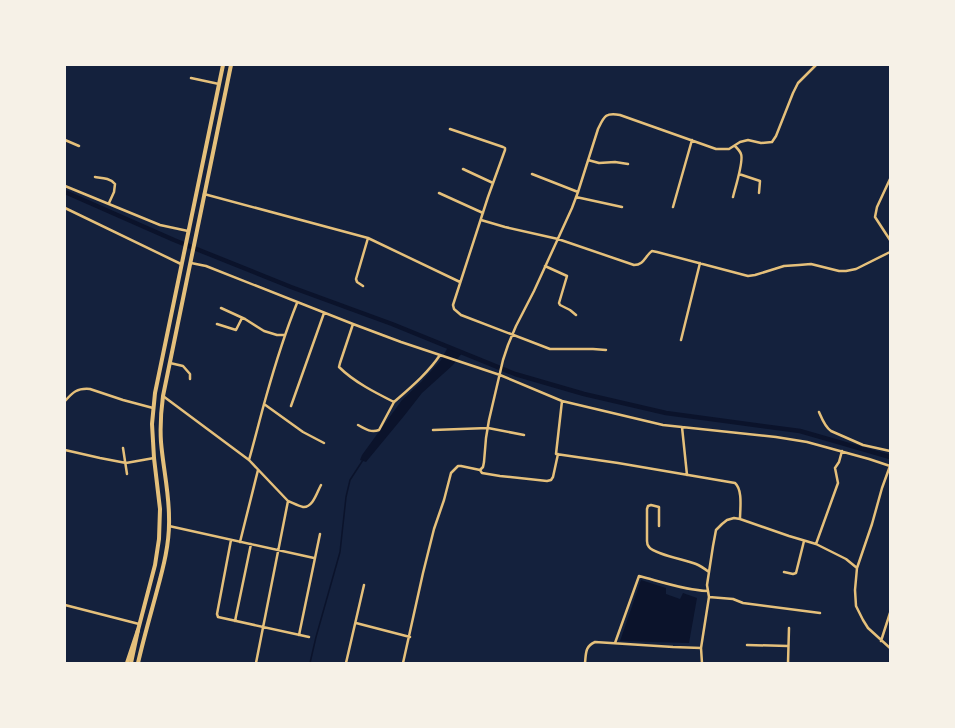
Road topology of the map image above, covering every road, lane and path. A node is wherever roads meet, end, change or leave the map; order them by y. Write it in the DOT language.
graph roads {
  1 [pos="223,65"];
  2 [pos="231,65"];
  3 [pos="816,65"];
  4 [pos="191,78"];
  5 [pos="219,84"];
  6 [pos="450,129"];
  7 [pos="65,140"];
  8 [pos="692,140"];
  9 [pos="79,146"];
  10 [pos="736,146"];
  11 [pos="588,160"];
  12 [pos="628,164"];
  13 [pos="463,169"];
  14 [pos="532,174"];
  15 [pos="739,174"];
  16 [pos="95,177"];
  17 [pos="890,179"];
  18 [pos="493,183"];
  19 [pos="65,186"];
  20 [pos="578,192"];
  21 [pos="439,193"];
  22 [pos="204,194"];
  23 [pos="760,194"];
  24 [pos="576,197"];
  25 [pos="733,197"];
  26 [pos="109,203"];
  27 [pos="673,206"];
  28 [pos="65,208"];
  29 [pos="622,208"];
  30 [pos="483,214"];
  31 [pos="481,220"];
  32 [pos="188,231"];
  33 [pos="368,238"];
  34 [pos="558,239"];
  35 [pos="890,240"];
  36 [pos="890,252"];
  37 [pos="190,262"];
  38 [pos="181,264"];
  39 [pos="700,264"];
  40 [pos="545,266"];
  41 [pos="460,282"];
  42 [pos="363,286"];
  43 [pos="297,303"];
  44 [pos="221,308"];
  45 [pos="324,313"];
  46 [pos="576,316"];
  47 [pos="242,318"];
  48 [pos="217,324"];
  49 [pos="353,324"];
  50 [pos="513,335"];
  51 [pos="285,336"];
  52 [pos="681,340"];
  53 [pos="606,350"];
  54 [pos="440,355"];
  55 [pos="170,363"];
  56 [pos="500,374"];
  57 [pos="190,379"];
  58 [pos="163,396"];
  59 [pos="65,401"];
  60 [pos="562,401"];
  61 [pos="394,402"];
  62 [pos="264,404"];
  63 [pos="291,406"];
  64 [pos="152,408"];
  65 [pos="819,412"];
  66 [pos="358,425"];
  67 [pos="682,427"];
  68 [pos="488,428"];
  69 [pos="433,430"];
  70 [pos="524,435"];
  71 [pos="324,443"];
  72 [pos="123,448"];
  73 [pos="65,450"];
  74 [pos="842,451"];
  75 [pos="890,451"];
  76 [pos="558,454"];
  77 [pos="154,458"];
  78 [pos="249,460"];
  79 [pos="126,463"];
  80 [pos="890,466"];
  81 [pos="258,470"];
  82 [pos="480,470"];
  83 [pos="127,474"];
  84 [pos="687,475"];
  85 [pos="321,485"];
  86 [pos="288,501"];
  87 [pos="740,519"];
  88 [pos="169,526"];
  89 [pos="659,526"];
  90 [pos="320,534"];
  91 [pos="231,540"];
  92 [pos="804,541"];
  93 [pos="240,542"];
  94 [pos="251,544"];
  95 [pos="816,544"];
  96 [pos="278,550"];
  97 [pos="314,558"];
  98 [pos="857,568"];
  99 [pos="709,572"];
  100 [pos="784,572"];
  101 [pos="364,585"];
  102 [pos="708,591"];
  103 [pos="709,597"];
  104 [pos="65,606"];
  105 [pos="820,613"];
  106 [pos="890,613"];
  107 [pos="235,621"];
  108 [pos="356,622"];
  109 [pos="140,624"];
  110 [pos="263,628"];
  111 [pos="788,628"];
  112 [pos="138,630"];
  113 [pos="299,635"];
  114 [pos="309,637"];
  115 [pos="410,637"];
  116 [pos="881,641"];
  117 [pos="615,643"];
  118 [pos="747,645"];
  119 [pos="788,646"];
  120 [pos="701,648"];
  121 [pos="890,648"];
  122 [pos="127,663"];
  123 [pos="131,663"];
  124 [pos="138,663"];
  125 [pos="256,663"];
  126 [pos="346,663"];
  127 [pos="403,663"];
  128 [pos="585,663"];
  129 [pos="702,663"];
  130 [pos="788,663"];
  1 -- 5 [label="main road"];
  2 -- 22 [label="main road"];
  3 -- 10 [label="street"];
  4 -- 5 [label="street"];
  5 -- 32 [label="main road"];
  6 -- 18 [label="street"];
  7 -- 9 [label="street"];
  8 -- 10 [label="street"];
  8 -- 11 [label="street"];
  8 -- 27 [label="street"];
  10 -- 15 [label="street"];
  11 -- 12 [label="street"];
  11 -- 20 [label="street"];
  13 -- 18 [label="street"];
  14 -- 20 [label="street"];
  15 -- 23 [label="street"];
  15 -- 25 [label="street"];
  16 -- 26 [label="street"];
  17 -- 35 [label="street"];
  18 -- 30 [label="street"];
  19 -- 26 [label="street"];
  20 -- 24 [label="street"];
  21 -- 30 [label="street"];
  22 -- 33 [label="street"];
  22 -- 37 [label="main road"];
  24 -- 29 [label="street"];
  24 -- 34 [label="street"];
  26 -- 32 [label="street"];
  28 -- 38 [label="street"];
  30 -- 31 [label="street"];
  31 -- 34 [label="street"];
  31 -- 41 [label="street"];
  32 -- 38 [label="main road"];
  33 -- 41 [label="street"];
  33 -- 42 [label="street"];
  34 -- 39 [label="street"];
  34 -- 40 [label="street"];
  36 -- 39 [label="street"];
  37 -- 43 [label="street"];
  37 -- 55 [label="main road"];
  38 -- 64 [label="main road"];
  39 -- 52 [label="street"];
  40 -- 46 [label="street"];
  40 -- 50 [label="street"];
  41 -- 50 [label="street"];
  43 -- 45 [label="street"];
  43 -- 51 [label="street"];
  44 -- 47 [label="street"];
  45 -- 49 [label="street"];
  45 -- 63 [label="street"];
  47 -- 48 [label="street"];
  47 -- 51 [label="street"];
  49 -- 54 [label="street"];
  49 -- 61 [label="street"];
  50 -- 53 [label="street"];
  50 -- 56 [label="street"];
  51 -- 62 [label="street"];
  54 -- 56 [label="street"];
  54 -- 61 [label="street"];
  55 -- 57 [label="street"];
  55 -- 58 [label="main road"];
  56 -- 60 [label="street"];
  56 -- 68 [label="street"];
  58 -- 78 [label="street"];
  58 -- 88 [label="main road"];
  59 -- 64 [label="street"];
  60 -- 67 [label="street"];
  60 -- 76 [label="street"];
  61 -- 66 [label="street"];
  62 -- 71 [label="street"];
  62 -- 78 [label="street"];
  64 -- 77 [label="main road"];
  65 -- 75 [label="street"];
  67 -- 74 [label="street"];
  67 -- 84 [label="street"];
  68 -- 69 [label="street"];
  68 -- 70 [label="street"];
  68 -- 82 [label="street"];
  72 -- 79 [label="street"];
  73 -- 79 [label="street"];
  74 -- 80 [label="street"];
  74 -- 95 [label="street"];
  76 -- 82 [label="street"];
  76 -- 84 [label="street"];
  77 -- 79 [label="street"];
  77 -- 109 [label="main road"];
  78 -- 81 [label="street"];
  79 -- 83 [label="street"];
  80 -- 98 [label="street"];
  81 -- 86 [label="street"];
  81 -- 93 [label="street"];
  82 -- 115 [label="street"];
  84 -- 87 [label="street"];
  85 -- 86 [label="street"];
  86 -- 96 [label="street"];
  87 -- 92 [label="street"];
  87 -- 99 [label="street"];
  88 -- 91 [label="street"];
  88 -- 124 [label="main road"];
  89 -- 99 [label="street"];
  90 -- 97 [label="street"];
  91 -- 93 [label="street"];
  91 -- 107 [label="street"];
  92 -- 95 [label="street"];
  92 -- 100 [label="street"];
  93 -- 94 [label="street"];
  94 -- 96 [label="street"];
  94 -- 107 [label="street"];
  95 -- 98 [label="street"];
  96 -- 97 [label="street"];
  96 -- 110 [label="street"];
  97 -- 113 [label="street"];
  98 -- 116 [label="street"];
  99 -- 102 [label="street"];
  101 -- 108 [label="street"];
  102 -- 103 [label="street"];
  102 -- 117 [label="street"];
  103 -- 105 [label="street"];
  103 -- 120 [label="street"];
  104 -- 109 [label="street"];
  106 -- 116 [label="street"];
  107 -- 110 [label="street"];
  108 -- 115 [label="street"];
  108 -- 126 [label="street"];
  109 -- 112 [label="main road"];
  110 -- 113 [label="street"];
  110 -- 125 [label="street"];
  111 -- 119 [label="street"];
  112 -- 122 [label="main road"];
  112 -- 123 [label="main road"];
  113 -- 114 [label="street"];
  115 -- 127 [label="street"];
  116 -- 121 [label="street"];
  117 -- 120 [label="street"];
  117 -- 128 [label="street"];
  118 -- 119 [label="street"];
  119 -- 130 [label="street"];
  120 -- 129 [label="street"];
}
